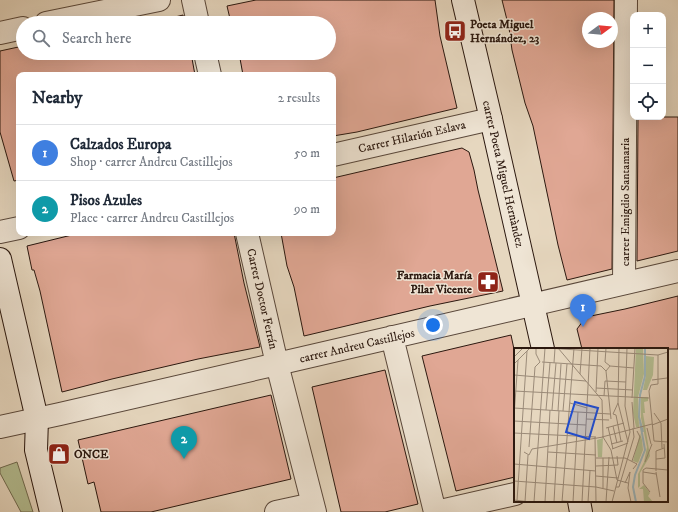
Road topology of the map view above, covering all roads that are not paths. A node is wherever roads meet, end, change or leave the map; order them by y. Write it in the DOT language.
graph roads {
  1 [pos="159,0"];
  2 [pos="193,0"];
  3 [pos="462,0"];
  4 [pos="626,0"];
  5 [pos="80,16"];
  6 [pos="196,16"];
  7 [pos="16,29"];
  8 [pos="0,32"];
  9 [pos="207,60"];
  10 [pos="209,72"];
  11 [pos="491,119"];
  12 [pos="336,154"];
  13 [pos="16,229"];
  14 [pos="0,232"];
  15 [pos="248,236"];
  16 [pos="0,259"];
  17 [pos="678,271"];
  18 [pos="624,283"];
  19 [pos="533,305"];
  20 [pos="392,338"];
  21 [pos="543,348"];
  22 [pos="277,364"];
  23 [pos="37,419"];
  24 [pos="0,427"];
  25 [pos="514,494"];
  26 [pos="579,502"];
  27 [pos="314,508"];
  28 [pos="51,512"];
  29 [pos="276,512"];
  30 [pos="436,512"];
  31 [pos="581,512"];
  1 -- 5 [label="street"];
  2 -- 6 [label="street"];
  3 -- 11 [label="street, carrer Poeta Miguel Hernàndez"];
  4 -- 18 [label="street, carrer Emigdio Santamaria"];
  7 -- 8 [label="street"];
  9 -- 10 [label="street"];
  11 -- 12 [label="street, Carrer Hilarión Eslava"];
  11 -- 19 [label="street, carrer Poeta Miguel Hernàndez"];
  13 -- 14 [label="street"];
  15 -- 22 [label="street, Carrer Doctor Ferrán"];
  16 -- 23 [label="street"];
  17 -- 18 [label="street, carrer Andreu Castillejos"];
  18 -- 19 [label="street, carrer Andreu Castillejos"];
  19 -- 20 [label="street, carrer Andreu Castillejos"];
  19 -- 21 [label="street, carrer Poeta Miguel Hernàndez"];
  20 -- 22 [label="street, carrer Andreu Castillejos"];
  20 -- 30 [label="street"];
  22 -- 23 [label="street, carrer Andreu Castillejos"];
  22 -- 27 [label="street, Carrer Doctor Ferrán"];
  23 -- 24 [label="street, carrer Andreu Castillejos"];
  23 -- 28 [label="street"];
  25 -- 30 [label="street"];
  26 -- 31 [label="street"];
  27 -- 29 [label="street"];
}
